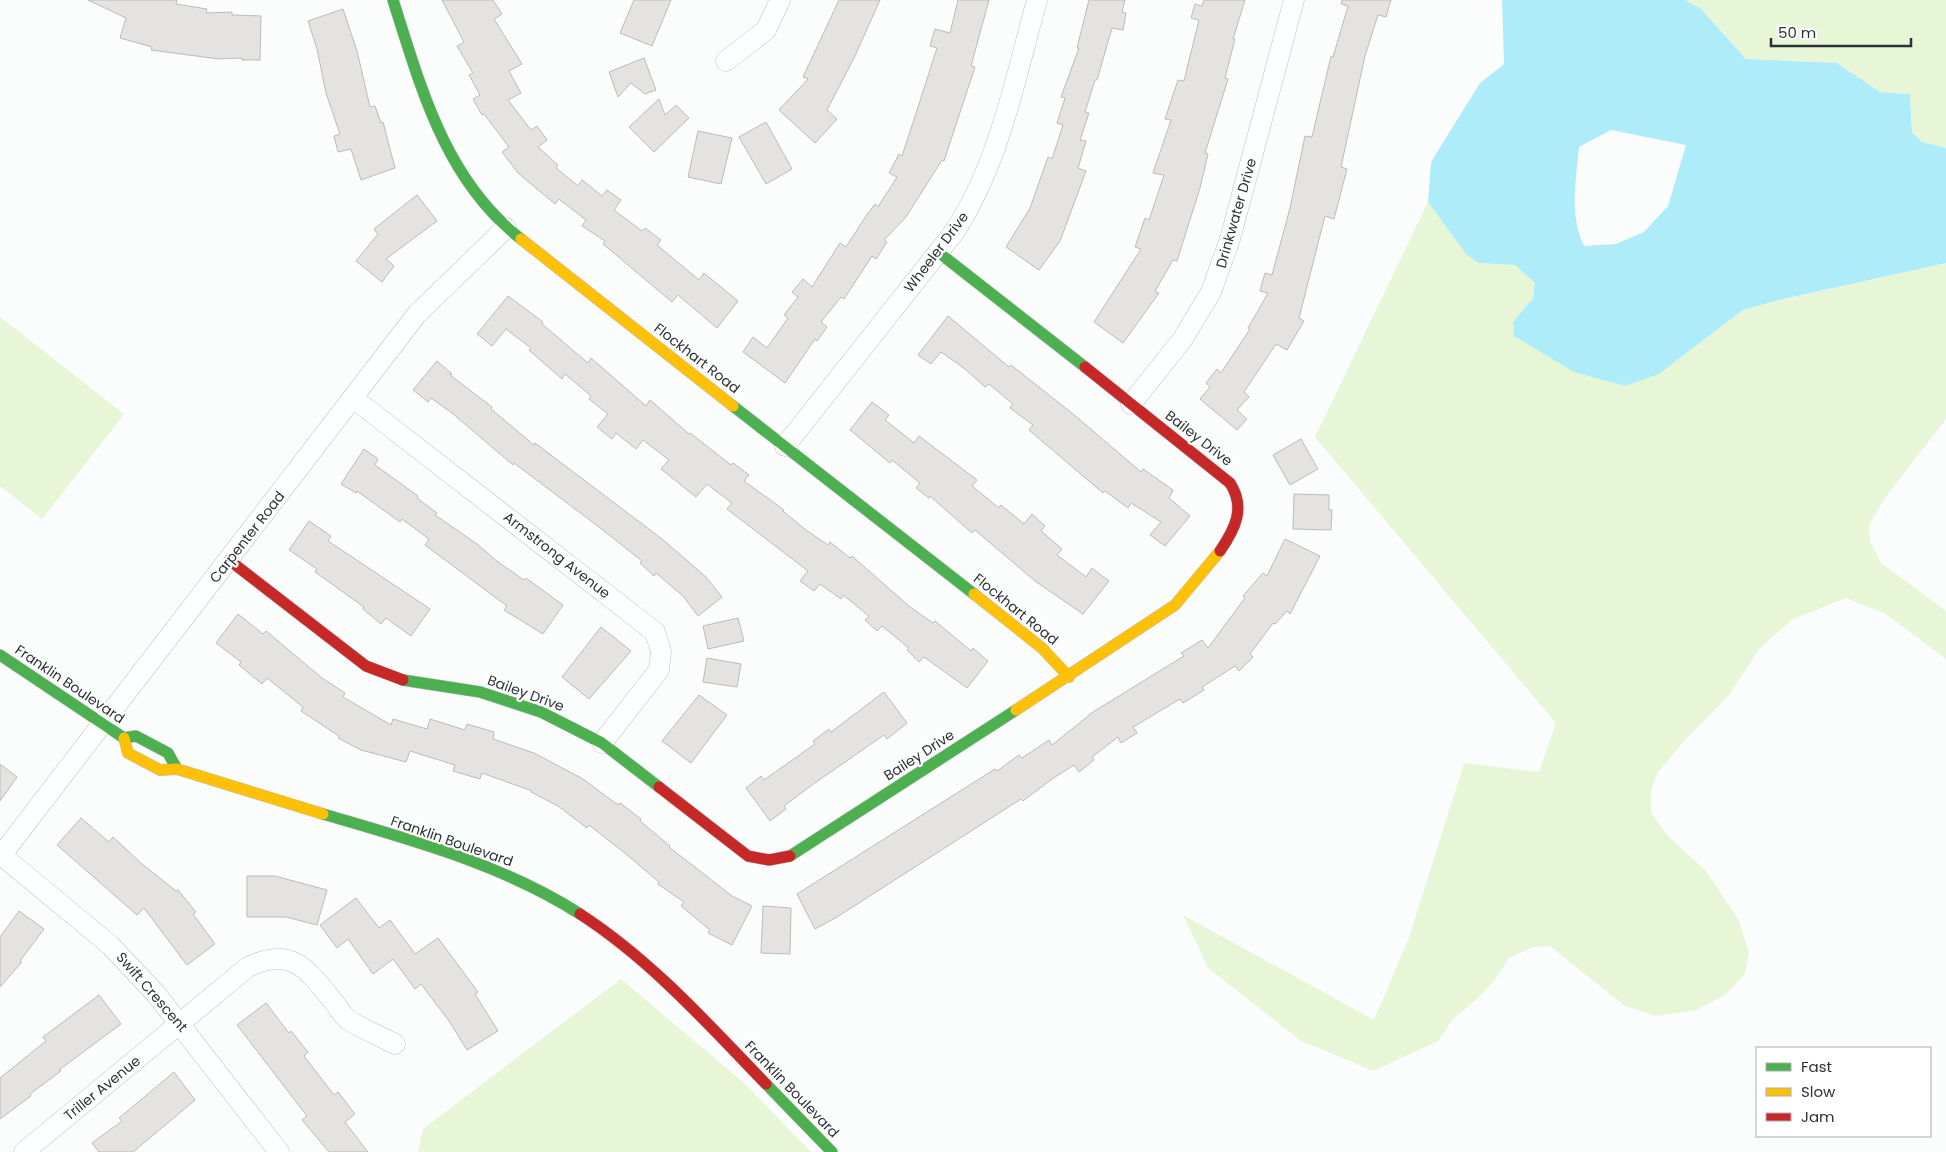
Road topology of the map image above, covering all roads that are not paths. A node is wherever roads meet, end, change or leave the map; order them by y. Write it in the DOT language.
graph roads {
  1 [pos="392,0"];
  2 [pos="780,0"];
  3 [pos="1037,0"];
  4 [pos="1294,0"];
  5 [pos="726,61"];
  6 [pos="506,228"];
  7 [pos="938,252"];
  8 [pos="353,398"];
  9 [pos="1131,404"];
  10 [pos="786,446"];
  11 [pos="229,560"];
  12 [pos="0,655"];
  13 [pos="1069,677"];
  14 [pos="102,724"];
  15 [pos="124,738"];
  16 [pos="602,743"];
  17 [pos="177,769"];
  18 [pos="0,856"];
  19 [pos="180,1023"];
  20 [pos="395,1044"];
  21 [pos="24,1152"];
  22 [pos="279,1152"];
  23 [pos="832,1152"];
  1 -- 6 [label="street, Flockhart Road"];
  2 -- 5 [label="street"];
  3 -- 7 [label="street, Wheeler Drive"];
  4 -- 9 [label="street, Drinkwater Drive"];
  6 -- 8 [label="street, Carpenter Road"];
  6 -- 10 [label="street, Flockhart Road"];
  7 -- 9 [label="street, Bailey Drive"];
  7 -- 10 [label="street, Wheeler Drive"];
  8 -- 11 [label="street, Carpenter Road"];
  8 -- 16 [label="street, Armstrong Avenue"];
  9 -- 13 [label="street, Bailey Drive"];
  10 -- 13 [label="street, Flockhart Road"];
  11 -- 14 [label="street, Carpenter Road"];
  11 -- 16 [label="street, Bailey Drive"];
  12 -- 14 [label="street, Franklin Boulevard"];
  13 -- 16 [label="street, Bailey Drive"];
  14 -- 15 [label="street, Franklin Boulevard"];
  14 -- 18 [label="street, Carpenter Road"];
  15 -- 17 [label="street, Franklin Boulevard"];
  15 -- 17 [label="street, Franklin Boulevard"];
  17 -- 23 [label="street, Franklin Boulevard"];
  18 -- 19 [label="street, Swift Crescent"];
  19 -- 20 [label="street, Triller Avenue"];
  19 -- 21 [label="street, Triller Avenue"];
  19 -- 22 [label="street, Swift Crescent"];
}
